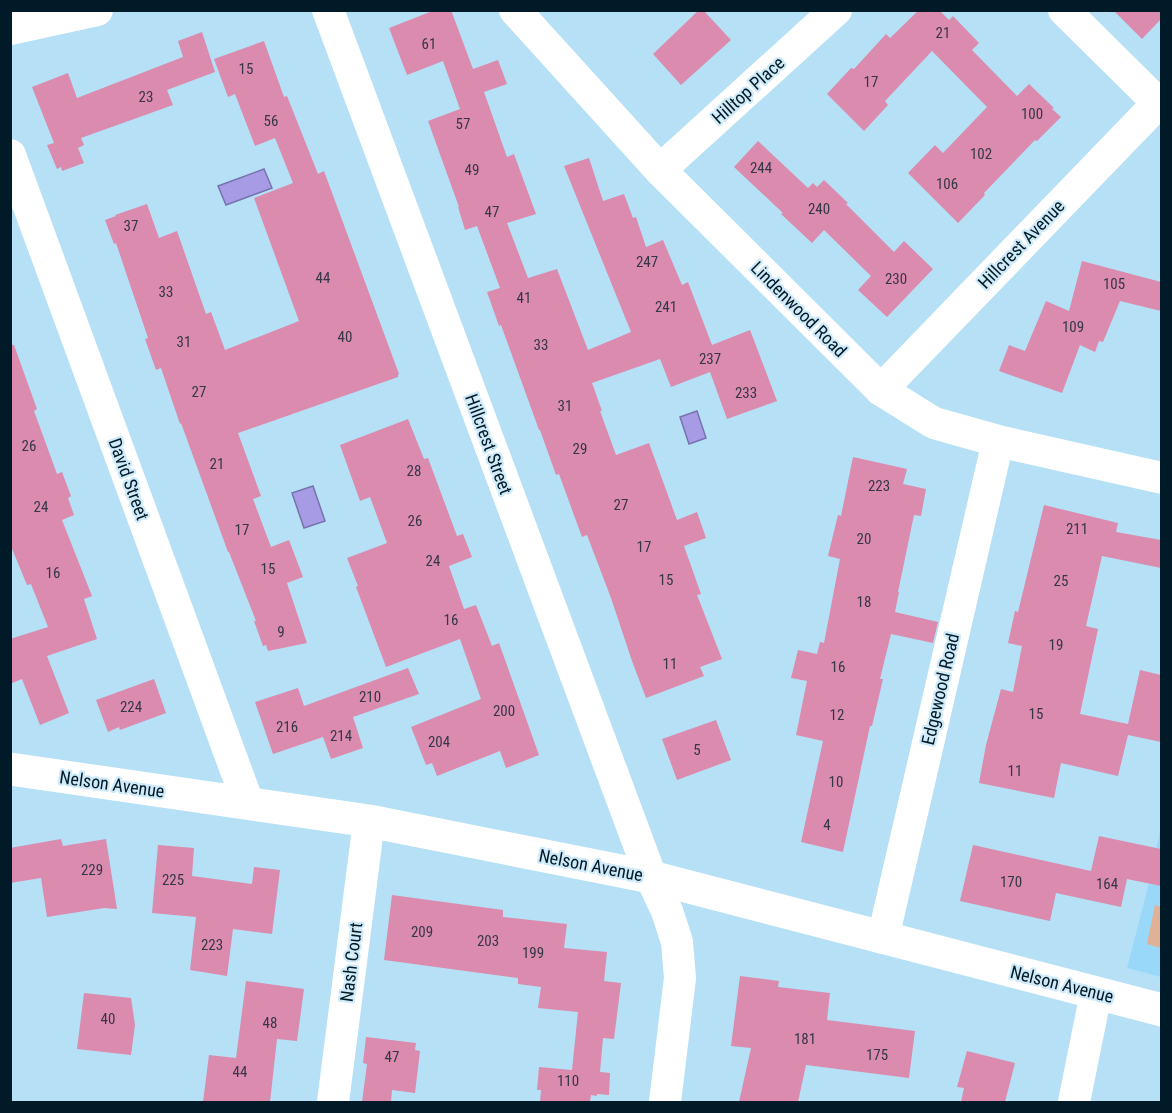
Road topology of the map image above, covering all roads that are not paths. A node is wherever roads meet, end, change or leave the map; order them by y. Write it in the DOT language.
graph roads {
  1 [pos="97,10"];
  2 [pos="328,10"];
  3 [pos="515,10"];
  4 [pos="836,10"];
  5 [pos="1064,10"];
  6 [pos="10,29"];
  7 [pos="1159,101"];
  8 [pos="10,155"];
  9 [pos="660,170"];
  10 [pos="881,390"];
  11 [pos="998,441"];
  12 [pos="1161,478"];
  13 [pos="10,770"];
  14 [pos="248,803"];
  15 [pos="369,821"];
  16 [pos="651,877"];
  17 [pos="883,938"];
  18 [pos="1096,993"];
  19 [pos="1161,1010"];
  20 [pos="333,1102"];
  21 [pos="665,1102"];
  22 [pos="1074,1102"];
  1 -- 6 [label="street"];
  2 -- 16 [label="street, Hillcrest Street"];
  3 -- 9 [label="street, Lindenwood Road"];
  4 -- 9 [label="street, Hilltop Place"];
  5 -- 7 [label="street"];
  7 -- 10 [label="street, Hillcrest Avenue"];
  8 -- 14 [label="street, David Street"];
  9 -- 10 [label="street, Lindenwood Road"];
  10 -- 11 [label="street, Lindenwood Road"];
  11 -- 12 [label="street, Lindenwood Road"];
  11 -- 17 [label="street, Edgewood Road"];
  13 -- 14 [label="street, Nelson Avenue"];
  14 -- 15 [label="street, Nelson Avenue"];
  15 -- 16 [label="street, Nelson Avenue"];
  15 -- 20 [label="street, Nash Court"];
  16 -- 17 [label="street, Nelson Avenue"];
  16 -- 21 [label="street, Hillcrest Street"];
  17 -- 18 [label="street, Nelson Avenue"];
  18 -- 19 [label="street, Nelson Avenue"];
  18 -- 22 [label="street"];
}
